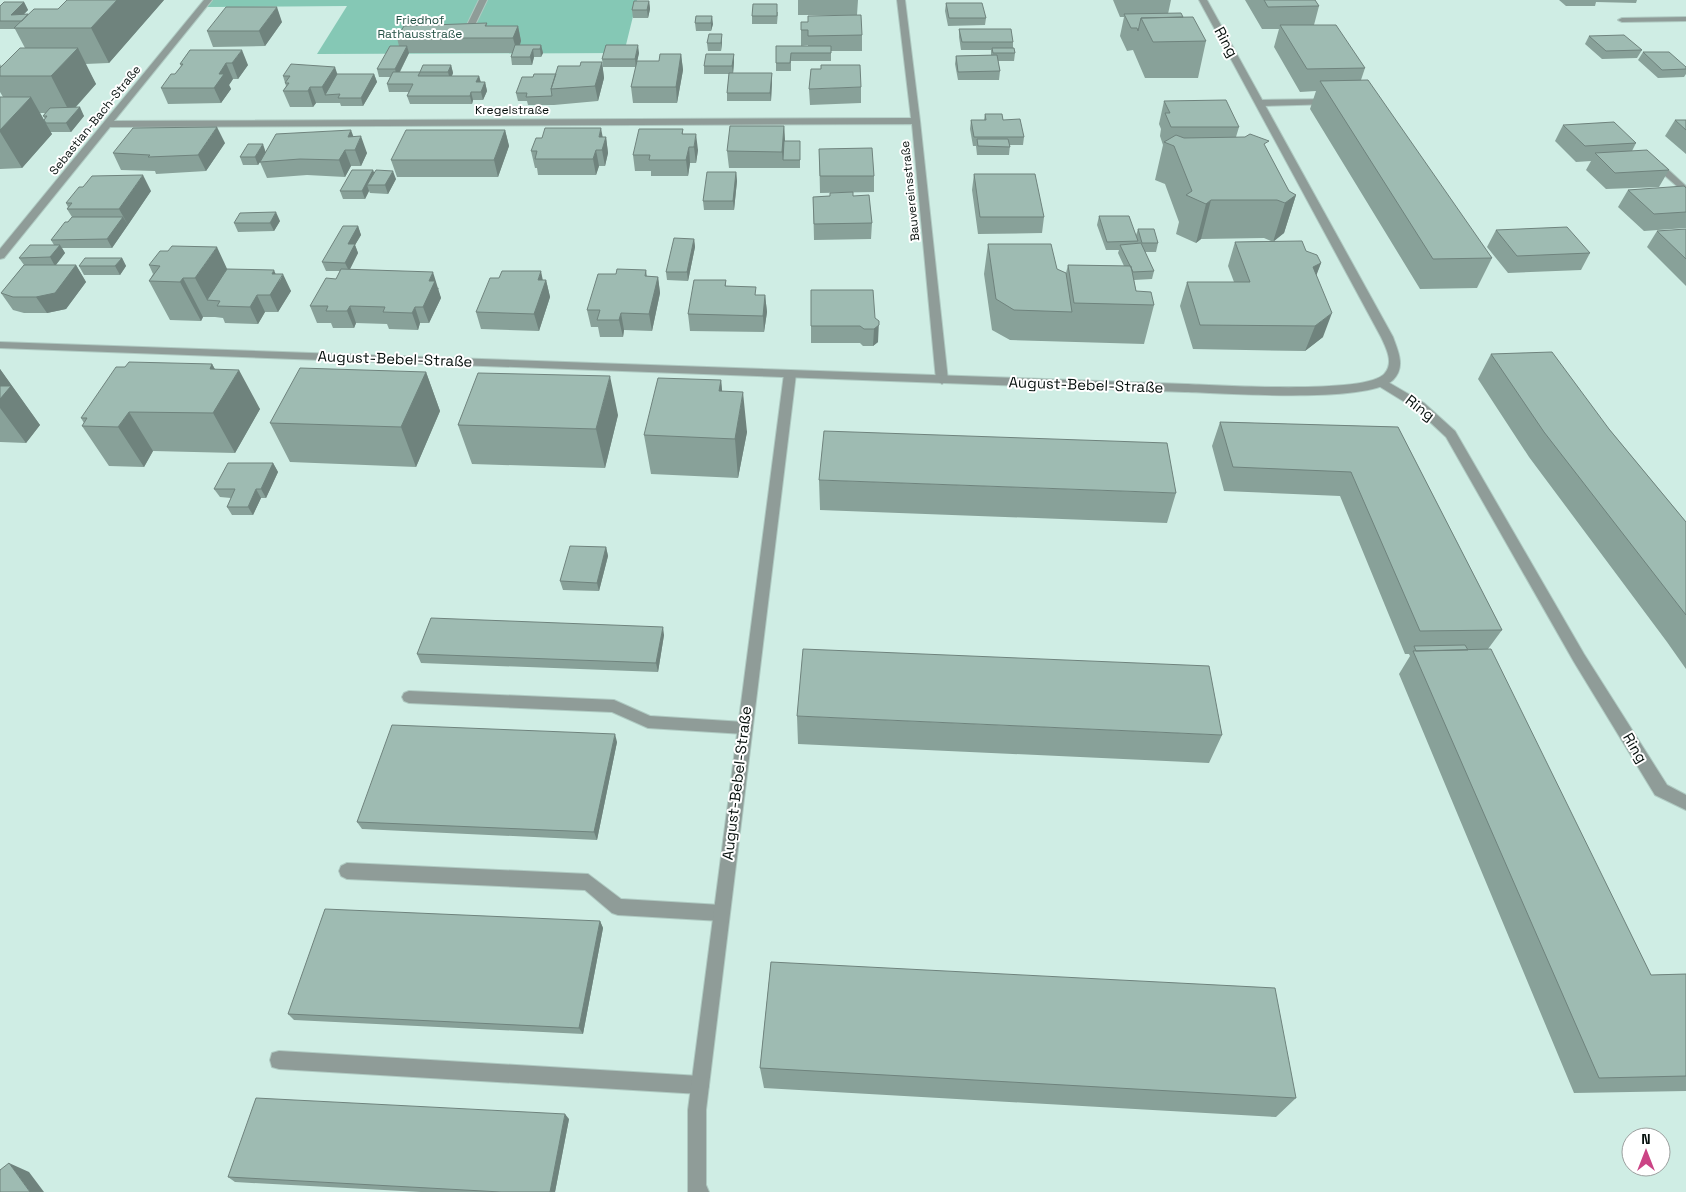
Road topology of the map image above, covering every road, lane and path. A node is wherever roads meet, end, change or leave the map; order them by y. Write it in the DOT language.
graph roads {
  1 [pos="208,0"];
  2 [pos="483,0"];
  3 [pos="901,0"];
  4 [pos="1203,0"];
  5 [pos="1686,18"];
  6 [pos="1622,20"];
  7 [pos="470,27"];
  8 [pos="1345,102"];
  9 [pos="1260,103"];
  10 [pos="916,121"];
  11 [pos="109,124"];
  12 [pos="1659,166"];
  13 [pos="1686,191"];
  14 [pos="0,256"];
  15 [pos="0,346"];
  16 [pos="790,374"];
  17 [pos="942,380"];
  18 [pos="1382,382"];
  19 [pos="409,697"];
  20 [pos="744,728"];
  21 [pos="1686,803"];
  22 [pos="347,871"];
  23 [pos="721,913"];
  24 [pos="279,1060"];
  25 [pos="700,1085"];
  26 [pos="699,1192"];
  1 -- 11 [label="street, Sebastian-Bach-Straße"];
  2 -- 7 [label="street"];
  3 -- 10 [label="street, Bauvereinsstraße"];
  4 -- 9 [label="street, Ring"];
  5 -- 6 [label="street"];
  8 -- 9 [label="street"];
  9 -- 18 [label="street, Ring"];
  10 -- 11 [label="street, Kregelstraße"];
  10 -- 17 [label="street, Bauvereinsstraße"];
  11 -- 14 [label="street, Sebastian-Bach-Straße"];
  12 -- 13 [label="street"];
  15 -- 16 [label="street, August-Bebel-Straße"];
  16 -- 17 [label="street, August-Bebel-Straße"];
  16 -- 20 [label="street, August-Bebel-Straße"];
  17 -- 18 [label="street, August-Bebel-Straße"];
  18 -- 21 [label="street, Ring"];
  19 -- 20 [label="street"];
  20 -- 23 [label="street, August-Bebel-Straße"];
  22 -- 23 [label="street"];
  23 -- 25 [label="street, August-Bebel-Straße"];
  24 -- 25 [label="street"];
  25 -- 26 [label="street, August-Bebel-Straße"];
}
